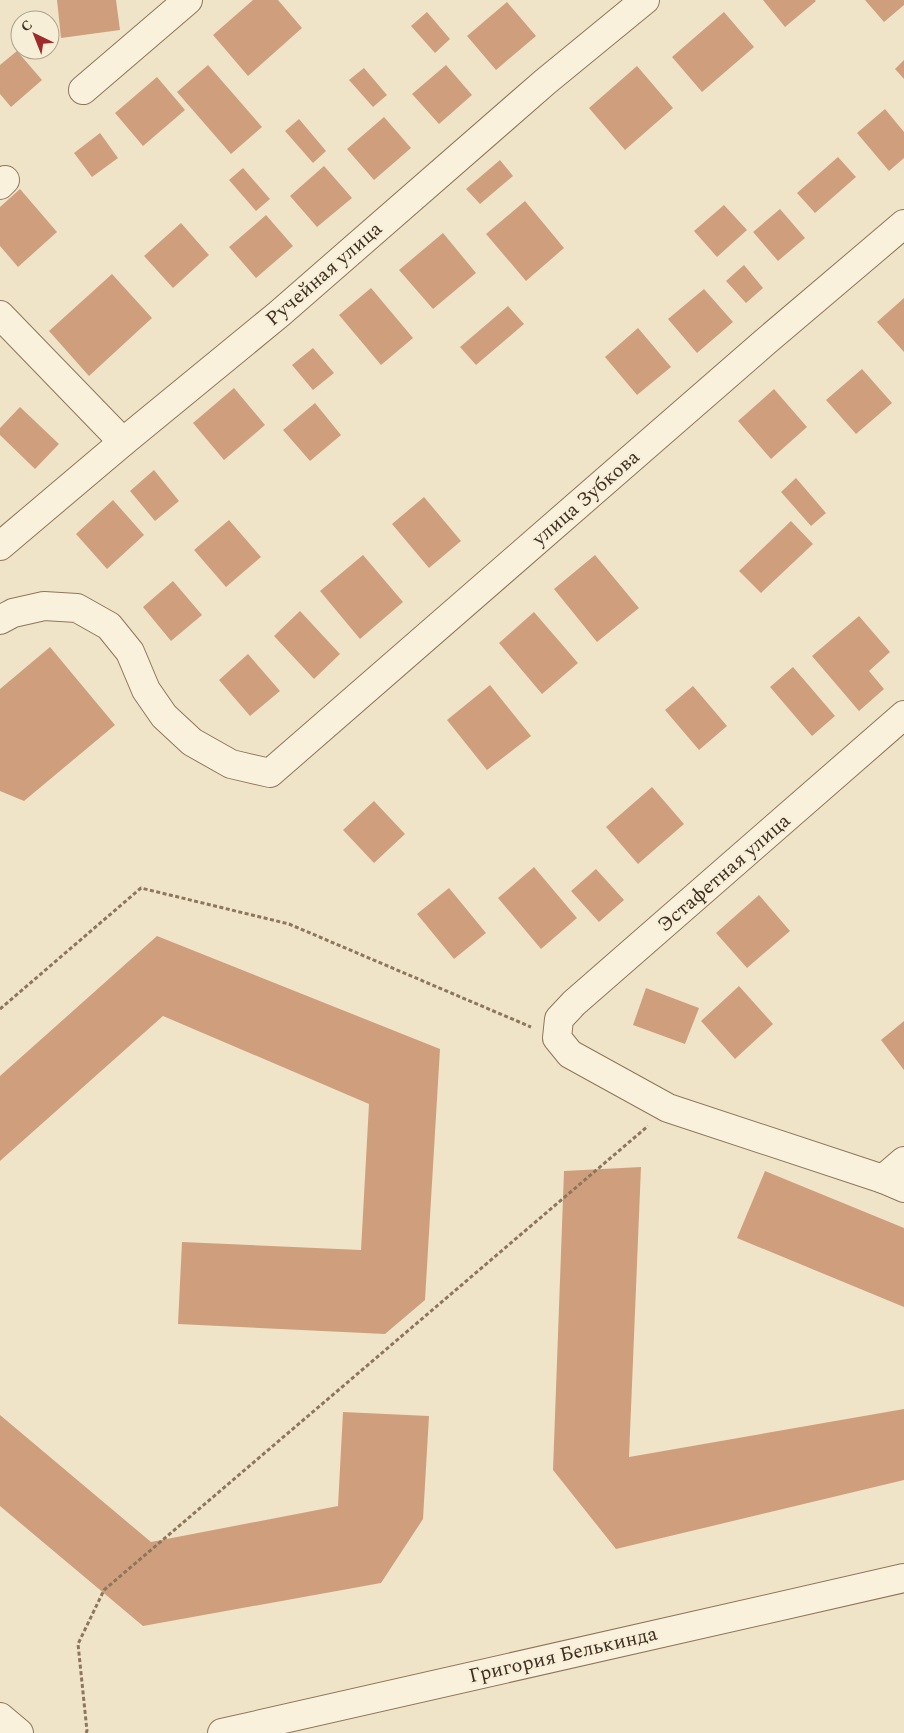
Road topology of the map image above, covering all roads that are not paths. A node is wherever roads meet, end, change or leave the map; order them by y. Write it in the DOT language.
graph roads {
  1 [pos="188,0"];
  2 [pos="645,0"];
  3 [pos="83,90"];
  4 [pos="904,224"];
  5 [pos="0,315"];
  6 [pos="123,442"];
  7 [pos="0,546"];
  8 [pos="0,620"];
  9 [pos="904,715"];
  10 [pos="904,1161"];
  11 [pos="894,1183"];
  12 [pos="904,1578"];
  13 [pos="0,1717"];
  14 [pos="19,1733"];
  15 [pos="222,1733"];
  1 -- 3 [label="street"];
  2 -- 6 [label="street, Ручейная улица"];
  4 -- 8 [label="street, улица Зубкова"];
  5 -- 6 [label="street"];
  6 -- 7 [label="street, Ручейная улица"];
  9 -- 11 [label="street, Эстафетная улица"];
  10 -- 11 [label="street"];
  12 -- 15 [label="street, Григория Белькинда"];
  13 -- 14 [label="street"];
}
